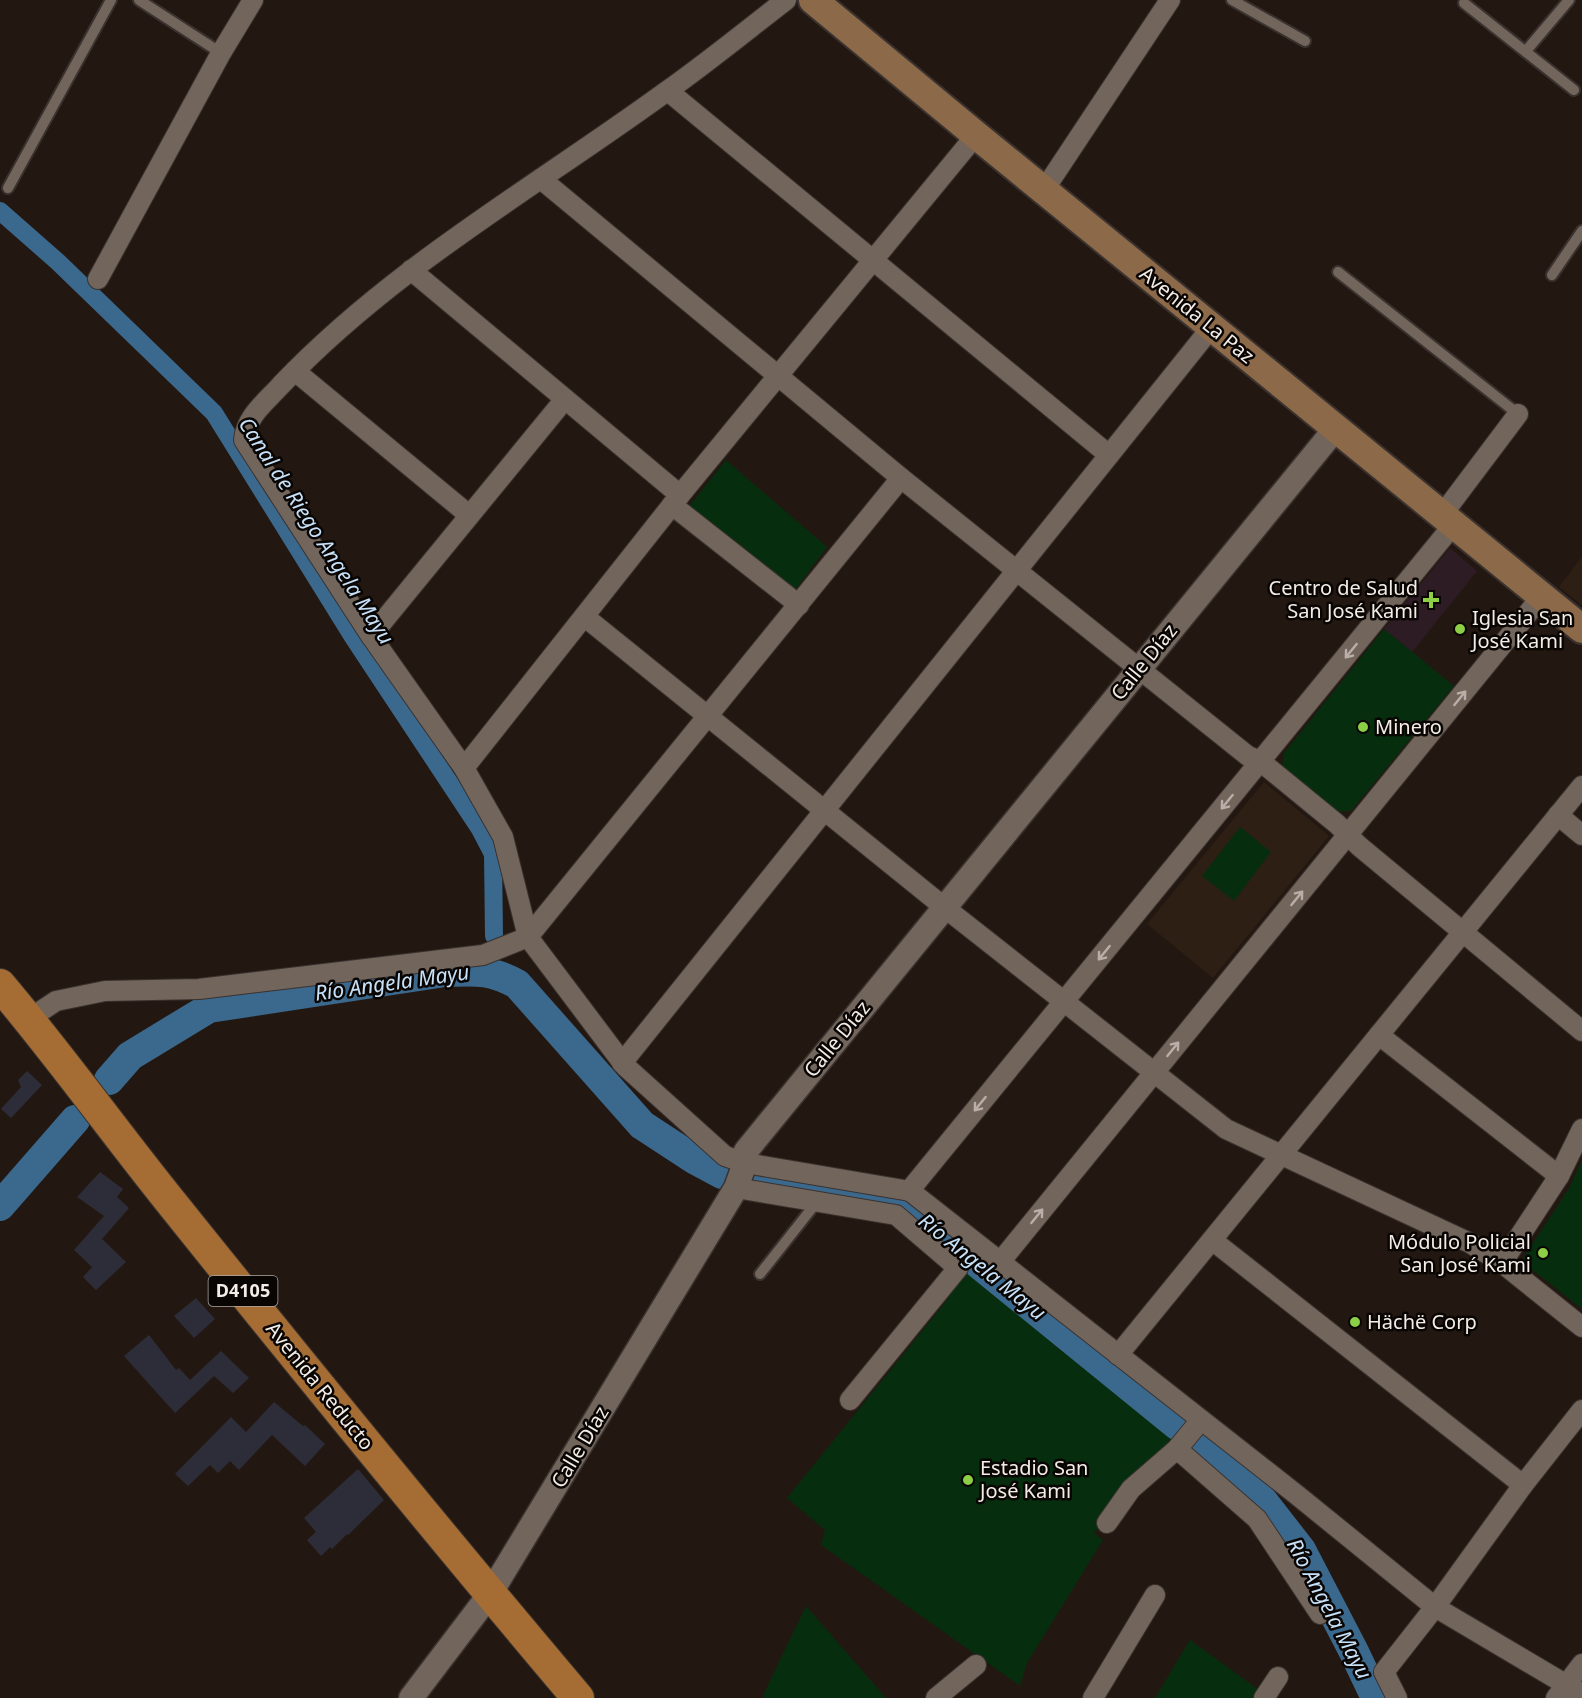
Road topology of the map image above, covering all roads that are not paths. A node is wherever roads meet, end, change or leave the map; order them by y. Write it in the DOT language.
graph roads {
  1 [pos="111,0"];
  2 [pos="139,0"];
  3 [pos="253,0"];
  4 [pos="786,0"];
  5 [pos="813,0"];
  6 [pos="1170,0"];
  7 [pos="1232,0"];
  8 [pos="1569,0"];
  9 [pos="1464,3"];
  10 [pos="1305,41"];
  11 [pos="1526,51"];
  12 [pos="221,53"];
  13 [pos="1574,90"];
  14 [pos="668,91"];
  15 [pos="976,135"];
  16 [pos="541,179"];
  17 [pos="8,188"];
  18 [pos="1044,190"];
  19 [pos="1582,231"];
  20 [pos="874,260"];
  21 [pos="411,270"];
  22 [pos="1338,272"];
  23 [pos="1552,275"];
  24 [pos="98,279"];
  25 [pos="1211,328"];
  26 [pos="295,371"];
  27 [pos="779,378"];
  28 [pos="565,399"];
  29 [pos="1518,414"];
  30 [pos="1336,428"];
  31 [pos="1109,455"];
  32 [pos="901,478"];
  33 [pos="676,500"];
  34 [pos="469,515"];
  35 [pos="1448,520"];
  36 [pos="1017,570"];
  37 [pos="1542,596"];
  38 [pos="799,605"];
  39 [pos="585,617"];
  40 [pos="1582,629"];
  41 [pos="371,636"];
  42 [pos="1139,668"];
  43 [pos="708,715"];
  44 [pos="1260,761"];
  45 [pos="464,768"];
  46 [pos="1582,786"];
  47 [pos="825,810"];
  48 [pos="1558,815"];
  49 [pos="1348,835"];
  50 [pos="1582,835"];
  51 [pos="944,907"];
  52 [pos="1463,932"];
  53 [pos="528,937"];
  54 [pos="0,985"];
  55 [pos="1063,1002"];
  56 [pos="28,1019"];
  57 [pos="1582,1031"];
  58 [pos="1379,1035"];
  59 [pos="622,1063"];
  60 [pos="1153,1074"];
  61 [pos="1582,1129"];
  62 [pos="1281,1155"];
  63 [pos="745,1163"];
  64 [pos="1559,1176"];
  65 [pos="736,1188"];
  66 [pos="909,1191"];
  67 [pos="816,1203"];
  68 [pos="1212,1240"];
  69 [pos="1000,1262"];
  70 [pos="1502,1263"];
  71 [pos="760,1274"];
  72 [pos="1582,1327"];
  73 [pos="1118,1355"];
  74 [pos="850,1400"];
  75 [pos="1582,1410"];
  76 [pos="1201,1420"];
  77 [pos="1178,1449"];
  78 [pos="1523,1485"];
  79 [pos="1107,1523"];
  80 [pos="490,1594"];
  81 [pos="1155,1595"];
  82 [pos="1435,1607"];
  83 [pos="1320,1614"];
  84 [pos="1582,1664"];
  85 [pos="976,1665"];
  86 [pos="1278,1677"];
  87 [pos="1568,1692"];
  88 [pos="411,1698"];
  89 [pos="579,1698"];
  90 [pos="936,1698"];
  91 [pos="1093,1698"];
  92 [pos="1264,1698"];
  93 [pos="1397,1698"];
  1 -- 17 [label="lane"];
  2 -- 12 [label="lane"];
  3 -- 12 [label="street"];
  4 -- 14 [label="street"];
  5 -- 15 [label="main road, Avenida La Paz"];
  6 -- 18 [label="street"];
  7 -- 10 [label="lane"];
  8 -- 11 [label="lane"];
  9 -- 11 [label="lane"];
  11 -- 13 [label="lane"];
  12 -- 24 [label="street"];
  14 -- 16 [label="street"];
  14 -- 20 [label="street"];
  15 -- 18 [label="main road, Avenida La Paz"];
  15 -- 20 [label="street"];
  16 -- 21 [label="street"];
  16 -- 27 [label="street"];
  18 -- 25 [label="main road, Avenida La Paz"];
  19 -- 23 [label="lane"];
  20 -- 27 [label="street"];
  20 -- 31 [label="street"];
  21 -- 26 [label="street"];
  21 -- 28 [label="street"];
  22 -- 29 [label="lane"];
  25 -- 30 [label="main road, Avenida La Paz"];
  25 -- 31 [label="street"];
  26 -- 34 [label="street"];
  26 -- 41 [label="street"];
  27 -- 32 [label="street"];
  27 -- 33 [label="street"];
  28 -- 33 [label="street"];
  28 -- 34 [label="street"];
  29 -- 35 [label="street"];
  30 -- 35 [label="main road, Avenida La Paz"];
  30 -- 42 [label="street, Calle Díaz"];
  31 -- 36 [label="street"];
  32 -- 36 [label="street"];
  32 -- 38 [label="street"];
  33 -- 38 [label="street"];
  33 -- 39 [label="street"];
  34 -- 41 [label="street"];
  35 -- 37 [label="main road, Avenida La Paz"];
  35 -- 44 [label="street, one-way"];
  36 -- 42 [label="street"];
  36 -- 47 [label="street"];
  37 -- 40 [label="main road, Avenida La Paz"];
  49 -- 37 [label="street, one-way"];
  38 -- 43 [label="street"];
  39 -- 43 [label="street"];
  39 -- 45 [label="street"];
  41 -- 45 [label="street"];
  42 -- 44 [label="street"];
  42 -- 51 [label="street, Calle Díaz"];
  43 -- 47 [label="street"];
  43 -- 53 [label="street"];
  44 -- 49 [label="street"];
  44 -- 55 [label="street, one-way"];
  45 -- 53 [label="street"];
  46 -- 48 [label="street"];
  47 -- 51 [label="street"];
  47 -- 59 [label="street"];
  48 -- 50 [label="street"];
  48 -- 52 [label="street"];
  49 -- 52 [label="street"];
  60 -- 49 [label="street, one-way"];
  51 -- 55 [label="street"];
  51 -- 63 [label="street, Calle Díaz"];
  52 -- 57 [label="street"];
  52 -- 58 [label="street"];
  53 -- 56 [label="street"];
  53 -- 59 [label="street"];
  54 -- 56 [label="main road, Avenida Reducto / D4105"];
  55 -- 60 [label="street"];
  55 -- 66 [label="street, one-way"];
  56 -- 80 [label="main road, Avenida Reducto / D4105"];
  58 -- 62 [label="street"];
  58 -- 64 [label="street"];
  59 -- 63 [label="street"];
  60 -- 62 [label="street"];
  69 -- 60 [label="street, one-way"];
  61 -- 64 [label="street"];
  62 -- 68 [label="street"];
  62 -- 70 [label="street"];
  63 -- 65 [label="street, Calle Díaz"];
  63 -- 66 [label="street"];
  64 -- 70 [label="street"];
  65 -- 67 [label="street"];
  65 -- 80 [label="street, Calle Díaz"];
  66 -- 69 [label="street"];
  67 -- 71 [label="lane"];
  67 -- 74 [label="street"];
  68 -- 73 [label="street"];
  68 -- 78 [label="street"];
  69 -- 73 [label="street"];
  70 -- 72 [label="street"];
  73 -- 76 [label="street"];
  75 -- 78 [label="street"];
  76 -- 77 [label="street"];
  76 -- 82 [label="street"];
  77 -- 79 [label="street"];
  77 -- 83 [label="street"];
  78 -- 82 [label="street"];
  80 -- 88 [label="street, Calle Díaz"];
  80 -- 89 [label="main road, Avenida Reducto / D4105"];
  81 -- 91 [label="street"];
  82 -- 87 [label="street"];
  82 -- 93 [label="street"];
  84 -- 87 [label="street"];
  85 -- 90 [label="street"];
  86 -- 92 [label="street"];
}
